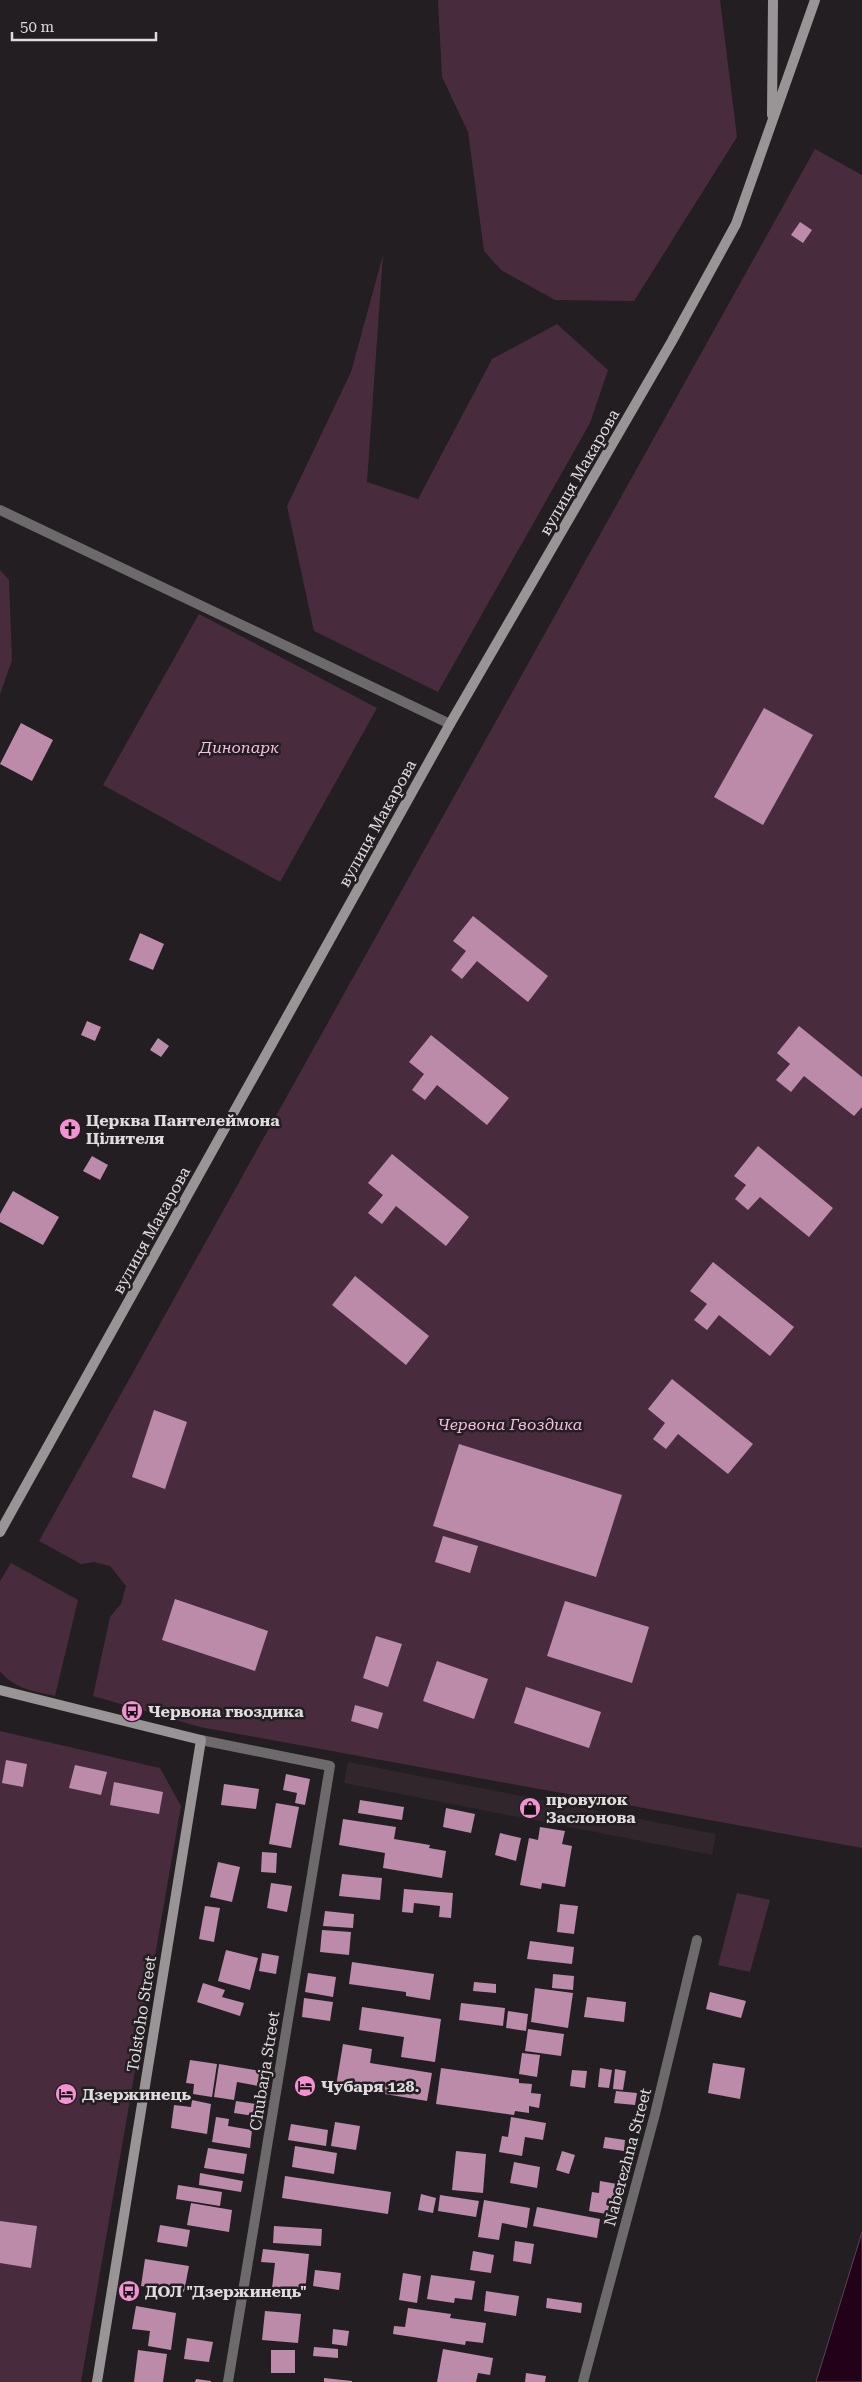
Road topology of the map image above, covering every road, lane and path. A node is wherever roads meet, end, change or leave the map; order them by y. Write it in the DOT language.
graph roads {
  1 [pos="773,0"];
  2 [pos="815,0"];
  3 [pos="772,126"];
  4 [pos="0,510"];
  5 [pos="450,724"];
  6 [pos="0,1532"];
  7 [pos="0,1684"];
  8 [pos="0,1690"];
  9 [pos="14,1693"];
  10 [pos="201,1740"];
  11 [pos="697,1940"];
  12 [pos="97,2382"];
  13 [pos="228,2382"];
  14 [pos="583,2382"];
  1 -- 3 [label="main road"];
  2 -- 3 [label="main road, вулиця Макарова"];
  3 -- 5 [label="main road, вулиця Макарова"];
  4 -- 5 [label="street"];
  5 -- 6 [label="main road, вулиця Макарова"];
  7 -- 9 [label="main road"];
  8 -- 9 [label="main road"];
  9 -- 10 [label="main road"];
  10 -- 12 [label="main road, Tolstoho Street"];
  10 -- 13 [label="street, Chubarja Street"];
  11 -- 14 [label="street, Naberezhna Street"];
}
